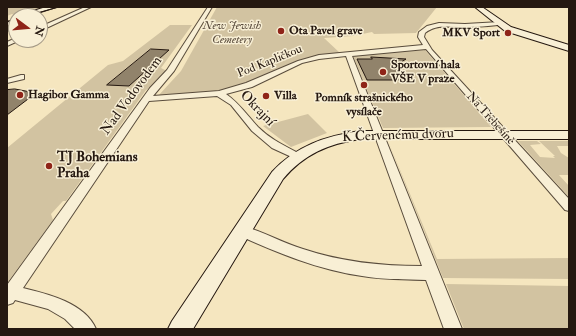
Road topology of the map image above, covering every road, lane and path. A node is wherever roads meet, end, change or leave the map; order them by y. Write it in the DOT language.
graph roads {
  1 [pos="88,7"];
  2 [pos="210,7"];
  3 [pos="478,7"];
  4 [pos="63,8"];
  5 [pos="48,12"];
  6 [pos="498,23"];
  7 [pos="48,25"];
  8 [pos="427,47"];
  9 [pos="569,48"];
  10 [pos="348,53"];
  11 [pos="21,77"];
  12 [pos="7,81"];
  13 [pos="219,93"];
  14 [pos="146,99"];
  15 [pos="379,134"];
  16 [pos="503,134"];
  17 [pos="569,135"];
  18 [pos="296,156"];
  19 [pos="569,207"];
  20 [pos="243,231"];
  21 [pos="432,273"];
  22 [pos="10,295"];
  23 [pos="88,329"];
  24 [pos="180,329"];
  25 [pos="453,329"];
  1 -- 7 [label="street"];
  2 -- 14 [label="street, Nad Vodovodem"];
  3 -- 6 [label="street"];
  4 -- 5 [label="street"];
  6 -- 8 [label="street"];
  6 -- 9 [label="street"];
  8 -- 10 [label="street, Pod Kapličkou"];
  8 -- 16 [label="street, Na Třebešíně"];
  10 -- 13 [label="street, Pod Kapličkou"];
  10 -- 15 [label="street"];
  11 -- 12 [label="street"];
  13 -- 14 [label="street, Pod Kapličkou"];
  13 -- 18 [label="street, Okrajní"];
  14 -- 22 [label="street, Nad Vodovodem"];
  15 -- 16 [label="street, K Červenému dvoru"];
  15 -- 18 [label="street, K Červenému dvoru"];
  15 -- 21 [label="street"];
  16 -- 17 [label="street, K Červenému dvoru"];
  16 -- 19 [label="street, Na Třebešíně"];
  18 -- 20 [label="street, K Červenému dvoru"];
  20 -- 21 [label="street"];
  20 -- 24 [label="street, K Červenému dvoru"];
  21 -- 25 [label="street"];
  22 -- 23 [label="street"];
}
